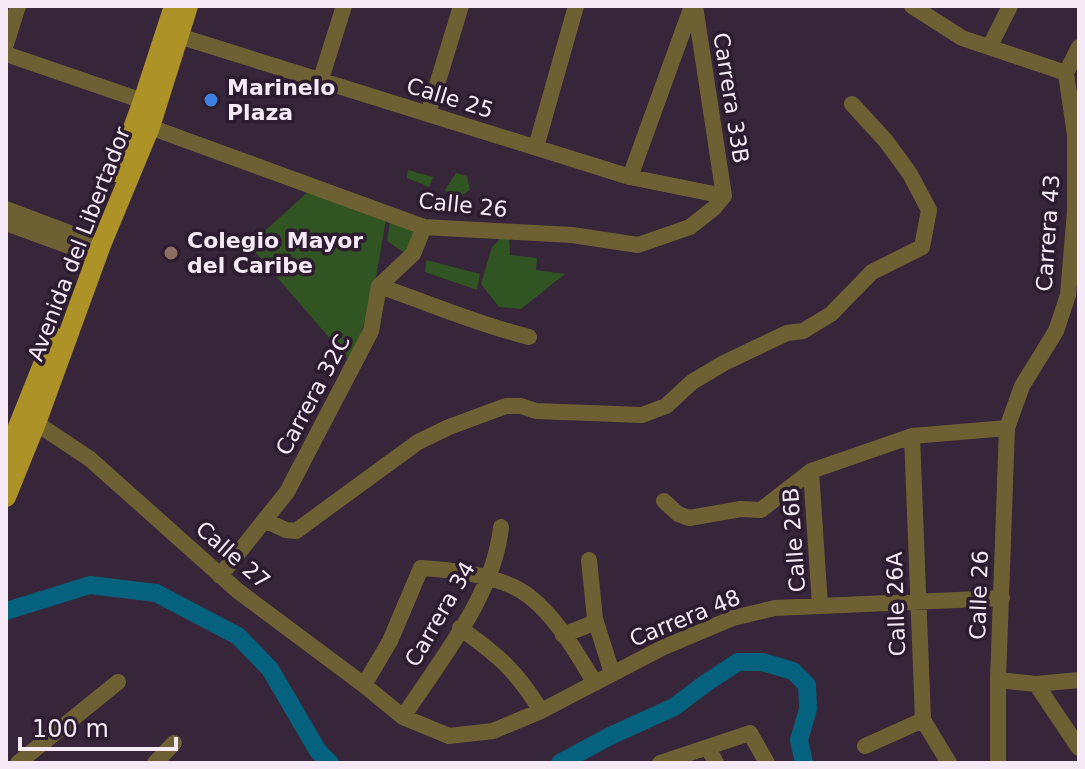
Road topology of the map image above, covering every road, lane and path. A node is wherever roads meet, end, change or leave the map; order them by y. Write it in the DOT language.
graph roads {
  1 [pos="18,6"];
  2 [pos="174,6"];
  3 [pos="188,6"];
  4 [pos="344,6"];
  5 [pos="461,6"];
  6 [pos="576,6"];
  7 [pos="693,6"];
  8 [pos="912,6"];
  9 [pos="1010,6"];
  10 [pos="172,34"];
  11 [pos="6,44"];
  12 [pos="990,46"];
  13 [pos="1079,47"];
  14 [pos="6,54"];
  15 [pos="1066,73"];
  16 [pos="320,82"];
  17 [pos="143,101"];
  18 [pos="852,104"];
  19 [pos="428,114"];
  20 [pos="150,127"];
  21 [pos="1077,135"];
  22 [pos="536,147"];
  23 [pos="630,177"];
  24 [pos="724,196"];
  25 [pos="1077,208"];
  26 [pos="6,209"];
  27 [pos="6,223"];
  28 [pos="424,227"];
  29 [pos="94,249"];
  30 [pos="379,286"];
  31 [pos="1074,294"];
  32 [pos="529,337"];
  33 [pos="36,423"];
  34 [pos="1007,428"];
  35 [pos="912,436"];
  36 [pos="6,457"];
  37 [pos="811,471"];
  38 [pos="6,497"];
  39 [pos="664,501"];
  40 [pos="266,521"];
  41 [pos="501,527"];
  42 [pos="589,560"];
  43 [pos="220,576"];
  44 [pos="490,579"];
  45 [pos="1002,598"];
  46 [pos="917,600"];
  47 [pos="820,605"];
  48 [pos="596,622"];
  49 [pos="460,628"];
  50 [pos="563,635"];
  51 [pos="612,673"];
  52 [pos="998,680"];
  53 [pos="1079,680"];
  54 [pos="118,682"];
  55 [pos="595,683"];
  56 [pos="1036,684"];
  57 [pos="364,685"];
  58 [pos="541,711"];
  59 [pos="403,717"];
  60 [pos="923,720"];
  61 [pos="174,743"];
  62 [pos="865,746"];
  63 [pos="1079,748"];
  64 [pos="712,756"];
  65 [pos="678,759"];
  66 [pos="18,763"];
  67 [pos="155,763"];
  68 [pos="660,763"];
  69 [pos="767,763"];
  70 [pos="949,763"];
  71 [pos="998,763"];
  1 -- 11 [label="street"];
  2 -- 10 [label="main road, Avenida del Libertador"];
  3 -- 10 [label="main road, Avenida del Libertador"];
  4 -- 16 [label="street"];
  5 -- 19 [label="street"];
  6 -- 22 [label="street"];
  7 -- 23 [label="street"];
  7 -- 24 [label="street, Carrera 33B"];
  8 -- 12 [label="street"];
  9 -- 12 [label="street"];
  10 -- 16 [label="street, Calle 25"];
  10 -- 17 [label="main road, Avenida del Libertador"];
  10 -- 20 [label="main road, Avenida del Libertador"];
  12 -- 15 [label="street"];
  13 -- 15 [label="street"];
  14 -- 17 [label="street"];
  15 -- 21 [label="street, Carrera 43"];
  16 -- 19 [label="street, Calle 25"];
  17 -- 29 [label="main road, Avenida del Libertador"];
  18 -- 40 [label="street"];
  19 -- 22 [label="street, Calle 25"];
  20 -- 28 [label="street, Calle 26"];
  20 -- 29 [label="main road, Avenida del Libertador"];
  21 -- 25 [label="street, Carrera 43"];
  22 -- 23 [label="street, Calle 25"];
  23 -- 24 [label="street, Calle 25"];
  24 -- 28 [label="street, Calle 26"];
  25 -- 31 [label="street, Carrera 43"];
  26 -- 29 [label="street"];
  27 -- 29 [label="street"];
  28 -- 30 [label="street"];
  29 -- 33 [label="main road, Avenida del Libertador"];
  29 -- 36 [label="main road, Avenida del Libertador"];
  30 -- 32 [label="street"];
  30 -- 40 [label="street, Carrera 32C"];
  31 -- 34 [label="street, Carrera 43"];
  33 -- 38 [label="main road, Avenida del Libertador"];
  33 -- 43 [label="street, Calle 27"];
  34 -- 35 [label="street"];
  34 -- 45 [label="street, Calle 26"];
  35 -- 37 [label="street"];
  35 -- 46 [label="street, Calle 26A"];
  37 -- 39 [label="street"];
  37 -- 47 [label="street, Calle 26B"];
  40 -- 43 [label="street, Carrera 32C"];
  41 -- 44 [label="street, Carrera 34"];
  42 -- 48 [label="street"];
  43 -- 57 [label="street, Calle 27"];
  44 -- 49 [label="street, Carrera 34"];
  44 -- 50 [label="street"];
  44 -- 57 [label="street"];
  45 -- 46 [label="street, Carrera 48"];
  45 -- 52 [label="street, Calle 26"];
  46 -- 47 [label="street, Carrera 48"];
  46 -- 60 [label="street, Calle 26A"];
  47 -- 51 [label="street, Carrera 48"];
  48 -- 50 [label="street"];
  48 -- 51 [label="street"];
  49 -- 58 [label="street"];
  49 -- 59 [label="street, Carrera 34"];
  50 -- 55 [label="street"];
  51 -- 55 [label="street, Carrera 48"];
  52 -- 56 [label="street"];
  52 -- 71 [label="street, Calle 26"];
  53 -- 56 [label="street"];
  54 -- 66 [label="street"];
  55 -- 58 [label="street, Carrera 48"];
  56 -- 63 [label="street"];
  57 -- 59 [label="street, Calle 27"];
  58 -- 59 [label="street, Carrera 48"];
  60 -- 62 [label="street"];
  60 -- 70 [label="street, Calle 26A"];
  61 -- 67 [label="street"];
  64 -- 65 [label="street"];
  64 -- 69 [label="street"];
  65 -- 68 [label="street"];
}
